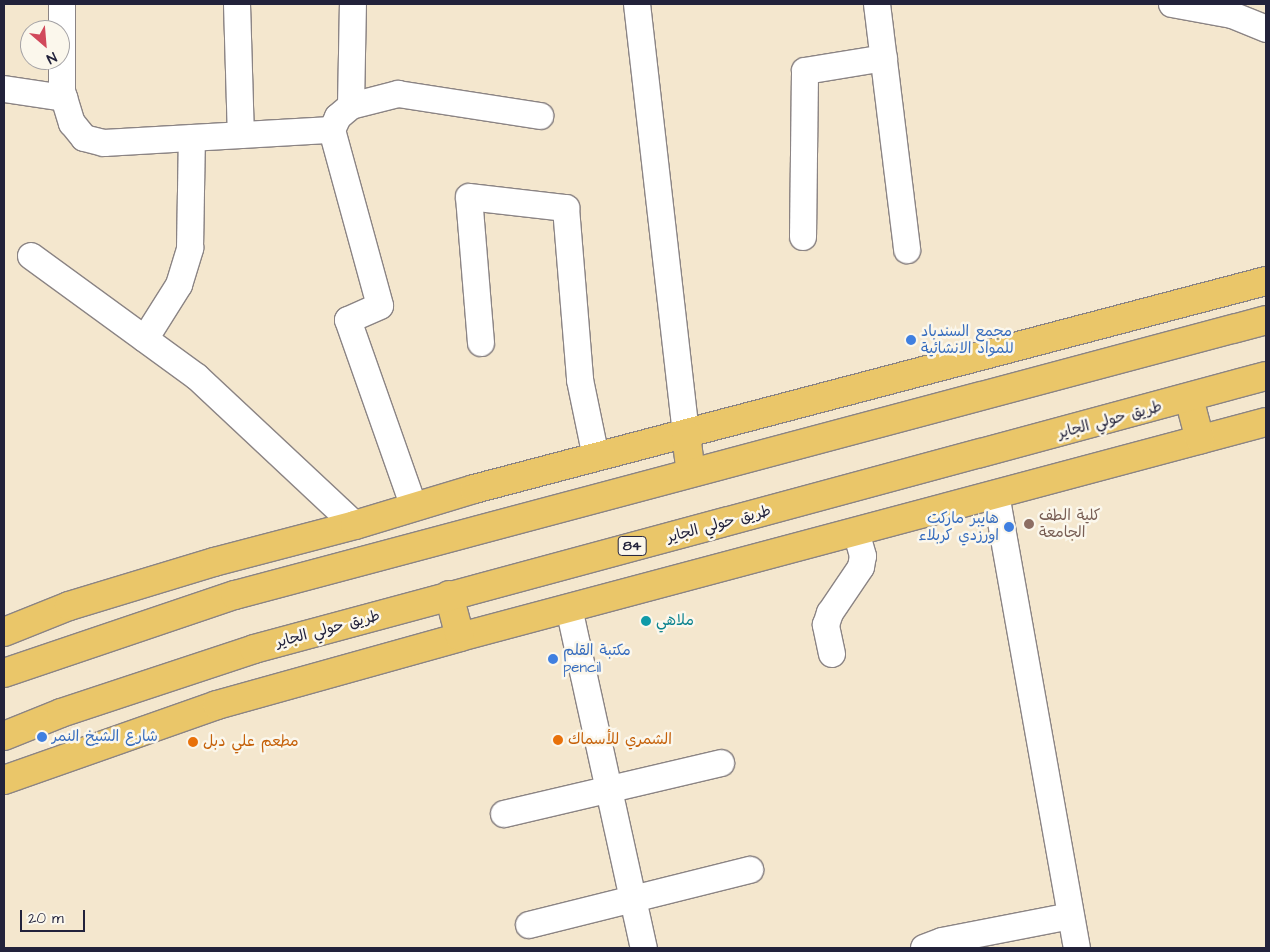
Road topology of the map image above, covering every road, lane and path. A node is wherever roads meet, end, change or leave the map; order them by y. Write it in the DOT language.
graph roads {
  1 [pos="62,4"];
  2 [pos="237,4"];
  3 [pos="353,4"];
  4 [pos="637,4"];
  5 [pos="877,4"];
  6 [pos="1172,4"];
  7 [pos="1266,29"];
  8 [pos="884,58"];
  9 [pos="4,89"];
  10 [pos="64,98"];
  11 [pos="351,106"];
  12 [pos="540,116"];
  13 [pos="332,130"];
  14 [pos="241,135"];
  15 [pos="192,138"];
  16 [pos="804,237"];
  17 [pos="907,250"];
  18 [pos="31,256"];
  19 [pos="1266,280"];
  20 [pos="1266,320"];
  21 [pos="145,339"];
  22 [pos="481,344"];
  23 [pos="1266,376"];
  24 [pos="1189,398"];
  25 [pos="1266,422"];
  26 [pos="686,434"];
  27 [pos="1200,440"];
  28 [pos="596,457"];
  29 [pos="691,473"];
  30 [pos="996,494"];
  31 [pos="414,507"];
  32 [pos="355,525"];
  33 [pos="856,532"];
  34 [pos="449,596"];
  35 [pos="569,608"];
  36 [pos="4,632"];
  37 [pos="460,637"];
  38 [pos="832,654"];
  39 [pos="4,673"];
  40 [pos="4,736"];
  41 [pos="721,764"];
  42 [pos="4,780"];
  43 [pos="610,790"];
  44 [pos="504,814"];
  45 [pos="750,870"];
  46 [pos="633,898"];
  47 [pos="1071,916"];
  48 [pos="529,925"];
  49 [pos="644,948"];
  50 [pos="924,948"];
  51 [pos="1077,948"];
  1 -- 10 [label="street"];
  2 -- 14 [label="street"];
  3 -- 11 [label="street"];
  4 -- 26 [label="street"];
  5 -- 8 [label="street"];
  6 -- 7 [label="street"];
  8 -- 16 [label="street"];
  8 -- 17 [label="street"];
  9 -- 10 [label="street"];
  10 -- 15 [label="street"];
  11 -- 12 [label="street"];
  11 -- 13 [label="street"];
  13 -- 14 [label="street"];
  13 -- 31 [label="street"];
  14 -- 15 [label="street"];
  15 -- 21 [label="street"];
  18 -- 21 [label="street"];
  19 -- 26 [label="main road"];
  20 -- 29 [label="main road"];
  21 -- 32 [label="street"];
  22 -- 28 [label="street"];
  23 -- 24 [label="main road, طريق حولي الجاير / 84"];
  24 -- 27 [label="main road"];
  24 -- 34 [label="main road, طريق حولي الجاير / 84"];
  25 -- 27 [label="main road"];
  26 -- 28 [label="main road"];
  26 -- 29 [label="main road"];
  27 -- 30 [label="main road"];
  28 -- 31 [label="main road"];
  29 -- 39 [label="main road"];
  30 -- 33 [label="main road"];
  30 -- 47 [label="street"];
  31 -- 32 [label="main road"];
  32 -- 36 [label="main road"];
  33 -- 35 [label="main road"];
  33 -- 38 [label="street"];
  34 -- 37 [label="main road"];
  34 -- 40 [label="main road, طريق حولي الجاير / 84"];
  35 -- 37 [label="main road"];
  35 -- 43 [label="street"];
  37 -- 42 [label="main road"];
  41 -- 43 [label="street"];
  43 -- 44 [label="street"];
  43 -- 46 [label="street"];
  45 -- 46 [label="street"];
  46 -- 48 [label="street"];
  46 -- 49 [label="street"];
  47 -- 50 [label="street"];
  47 -- 51 [label="street"];
}
